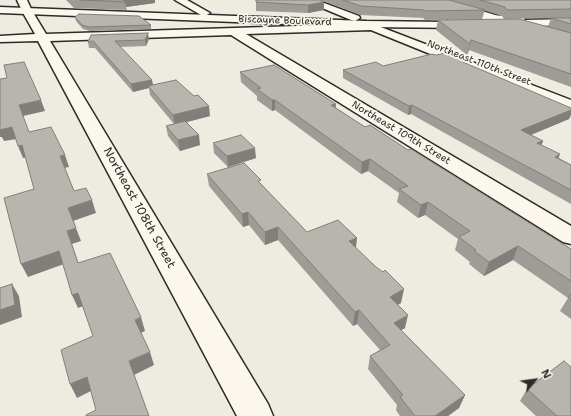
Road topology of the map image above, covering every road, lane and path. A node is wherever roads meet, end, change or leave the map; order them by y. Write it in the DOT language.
graph roads {
  1 [pos="308,0"];
  2 [pos="435,0"];
  3 [pos="181,1"];
  4 [pos="0,5"];
  5 [pos="326,7"];
  6 [pos="0,10"];
  7 [pos="165,12"];
  8 [pos="76,13"];
  9 [pos="205,16"];
  10 [pos="571,16"];
  11 [pos="312,17"];
  12 [pos="31,19"];
  13 [pos="498,19"];
  14 [pos="571,22"];
  15 [pos="364,23"];
  16 [pos="518,24"];
  17 [pos="235,25"];
  18 [pos="420,25"];
  19 [pos="212,32"];
  20 [pos="549,33"];
  21 [pos="0,39"];
  22 [pos="571,98"];
  23 [pos="571,106"];
  24 [pos="571,236"];
  25 [pos="256,416"];
  1 -- 5 [label="street, Northeast 110th Street"];
  2 -- 13 [label="street"];
  3 -- 7 [label="street"];
  3 -- 9 [label="street"];
  4 -- 12 [label="street, Biscayne Boulevard"];
  4 -- 12 [label="street"];
  5 -- 11 [label="street"];
  5 -- 15 [label="street, Northeast 110th Street"];
  6 -- 12 [label="street, Biscayne Boulevard"];
  7 -- 9 [label="street, Biscayne Boulevard"];
  7 -- 12 [label="street, Biscayne Boulevard"];
  8 -- 9 [label="street, Biscayne Boulevard"];
  8 -- 12 [label="street, Biscayne Boulevard"];
  8 -- 12 [label="street"];
  9 -- 11 [label="street, Biscayne Boulevard"];
  9 -- 17 [label="street, Biscayne Boulevard"];
  9 -- 19 [label="street"];
  10 -- 13 [label="street, Biscayne Boulevard"];
  11 -- 15 [label="street, Biscayne Boulevard"];
  12 -- 19 [label="street"];
  12 -- 21 [label="street"];
  12 -- 25 [label="street, Northeast 108th Street"];
  13 -- 15 [label="street, Biscayne Boulevard"];
  14 -- 16 [label="street, Biscayne Boulevard"];
  15 -- 17 [label="street"];
  15 -- 18 [label="street, Biscayne Boulevard"];
  15 -- 23 [label="street, Northeast 110th Street"];
  16 -- 18 [label="street, Biscayne Boulevard"];
  16 -- 20 [label="street"];
  17 -- 19 [label="street"];
  17 -- 24 [label="street, Northeast 109th Street"];
  18 -- 22 [label="street, Northeast 110th Street"];
}
